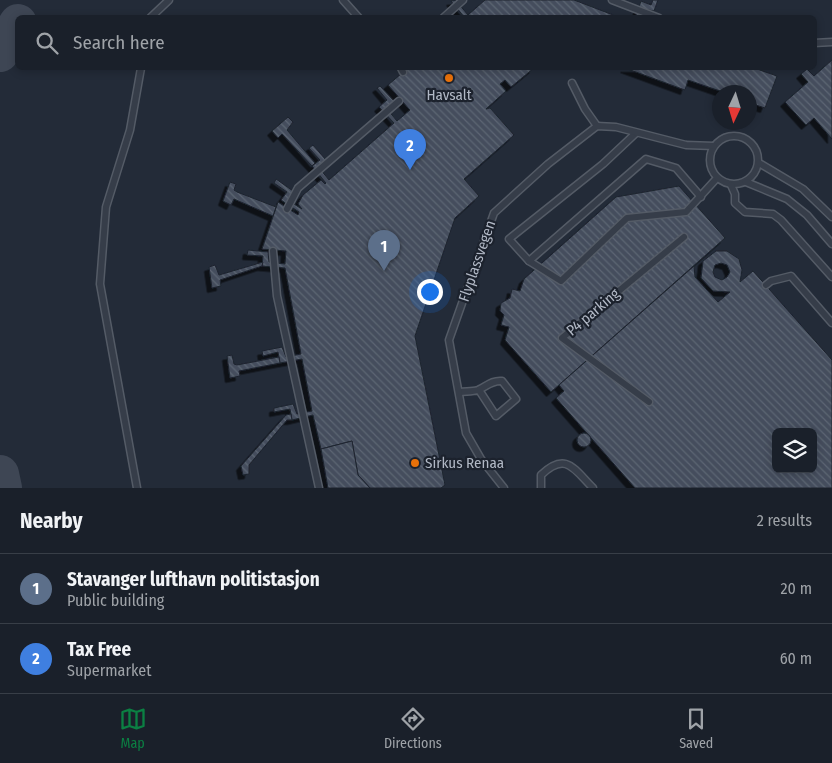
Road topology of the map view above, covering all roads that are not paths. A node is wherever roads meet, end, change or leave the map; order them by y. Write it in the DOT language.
graph roads {
  1 [pos="169,0"];
  2 [pos="343,0"];
  3 [pos="463,0"];
  4 [pos="612,0"];
  5 [pos="153,15"];
  6 [pos="356,15"];
  7 [pos="446,15"];
  8 [pos="651,15"];
  9 [pos="832,42"];
  10 [pos="817,43"];
  11 [pos="141,70"];
  12 [pos="572,83"];
  13 [pos="399,101"];
  14 [pos="597,126"];
  15 [pos="636,133"];
  16 [pos="714,146"];
  17 [pos="759,163"];
  18 [pos="717,178"];
  19 [pos="746,182"];
  20 [pos="731,185"];
  21 [pos="701,196"];
  22 [pos="287,209"];
  23 [pos="832,217"];
  24 [pos="684,237"];
  25 [pos="832,244"];
  26 [pos="273,251"];
  27 [pos="529,261"];
  28 [pos="832,277"];
  29 [pos="766,285"];
  30 [pos="832,323"];
  31 [pos="479,390"];
  32 [pos="460,392"];
  33 [pos="649,402"];
  34 [pos="137,488"];
  35 [pos="320,488"];
  36 [pos="504,488"];
  37 [pos="541,488"];
  38 [pos="592,488"];
  1 -- 5 [label="lane"];
  2 -- 6 [label="lane"];
  3 -- 7 [label="lane"];
  4 -- 8 [label="lane"];
  9 -- 10 [label="lane"];
  11 -- 34 [label="lane"];
  12 -- 14 [label="lane"];
  13 -- 22 [label="lane"];
  14 -- 15 [label="lane"];
  14 -- 32 [label="lane, Flyplassvegen"];
  15 -- 16 [label="lane"];
  15 -- 27 [label="lane"];
  16 -- 17 [label="lane"];
  16 -- 18 [label="lane"];
  17 -- 19 [label="lane"];
  17 -- 23 [label="lane"];
  18 -- 20 [label="lane"];
  18 -- 21 [label="lane"];
  19 -- 20 [label="lane"];
  19 -- 25 [label="lane"];
  20 -- 28 [label="lane"];
  21 -- 27 [label="lane"];
  21 -- 27 [label="lane"];
  24 -- 33 [label="lane, P4 parking"];
  26 -- 35 [label="lane"];
  29 -- 30 [label="lane"];
  31 -- 31 [label="lane"];
  31 -- 32 [label="lane"];
  32 -- 36 [label="lane, Flyplassvegen"];
  37 -- 38 [label="lane"];
}
